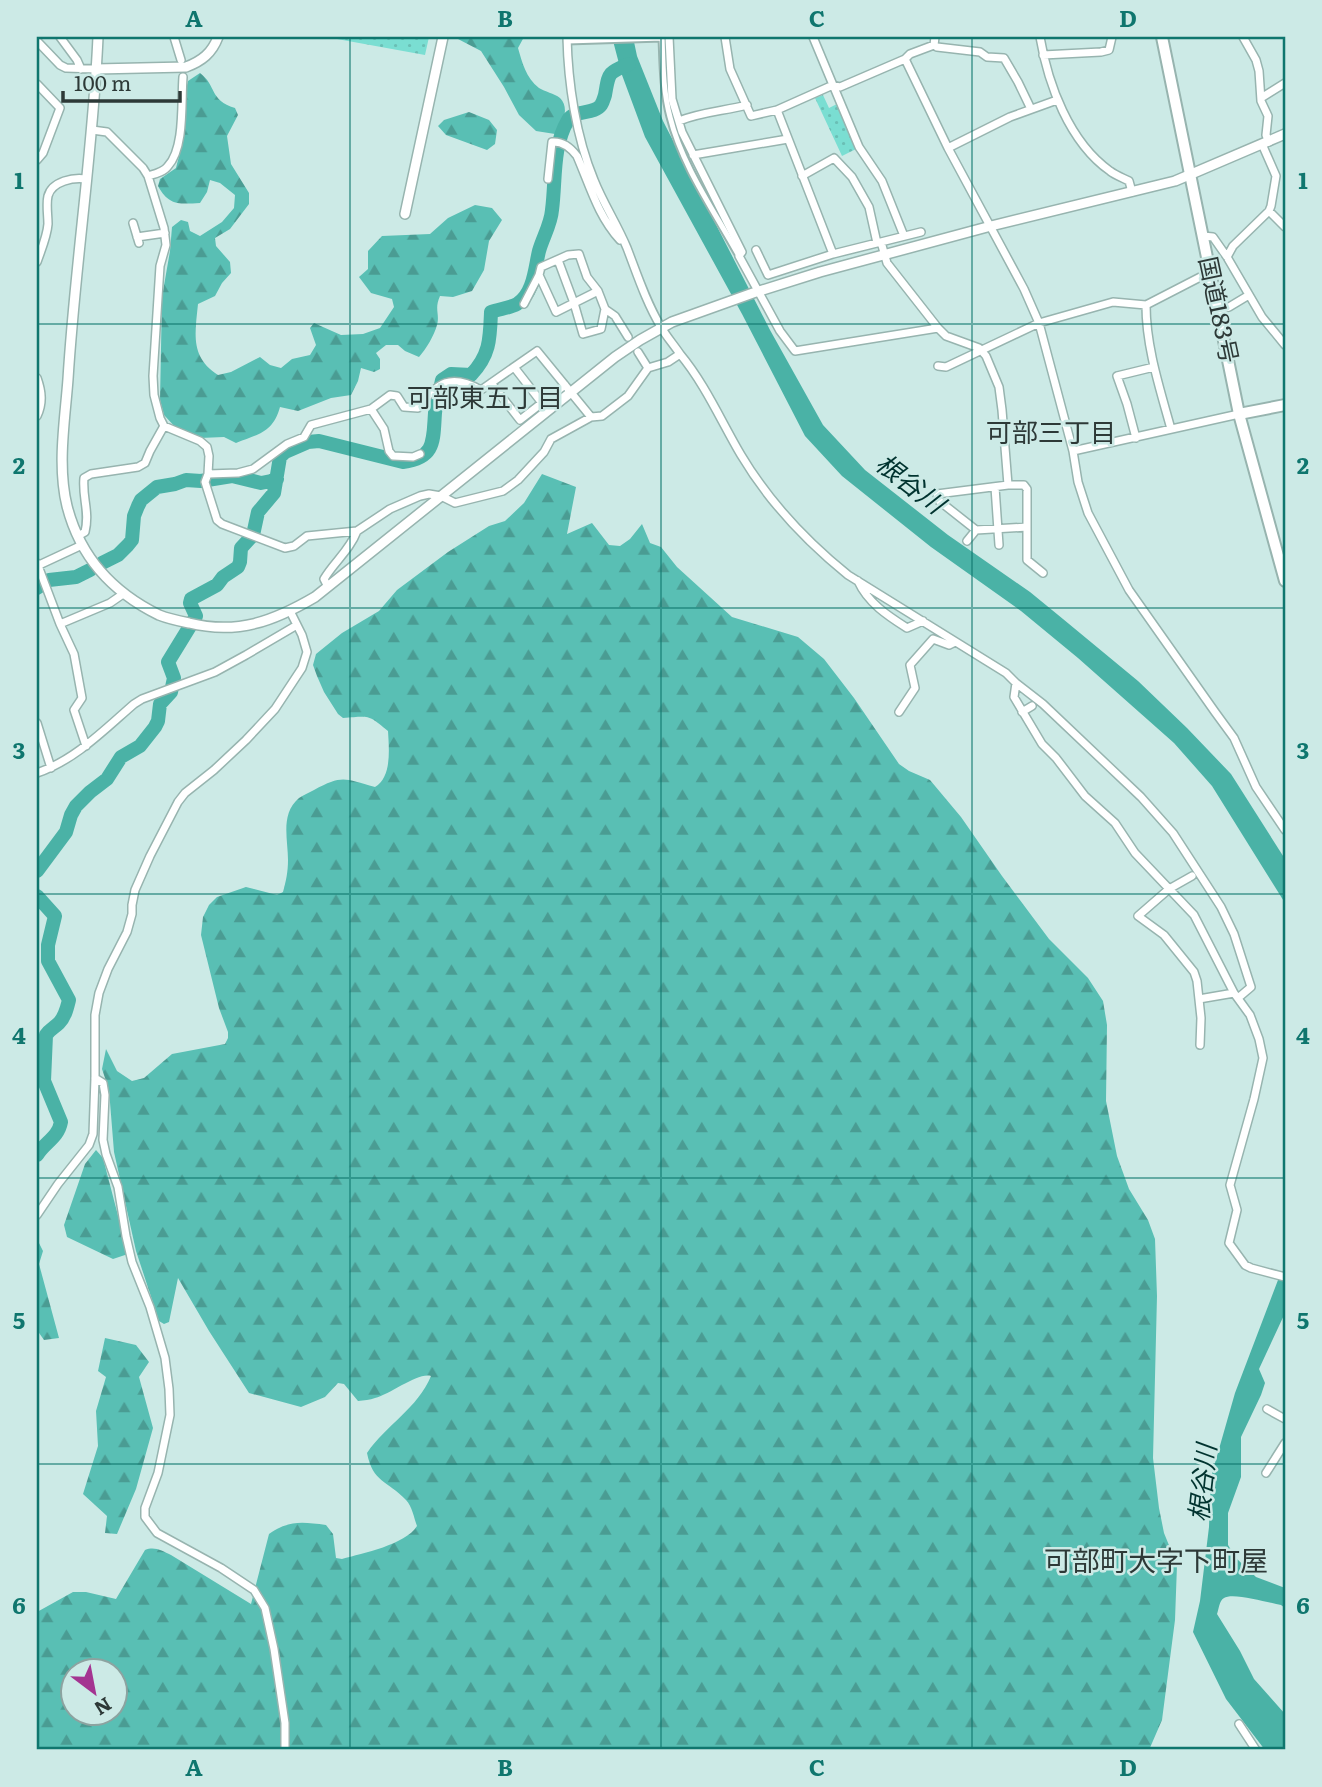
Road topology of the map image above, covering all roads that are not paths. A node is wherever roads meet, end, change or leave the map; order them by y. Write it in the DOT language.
graph roads {
  1 [pos="60,37"];
  2 [pos="98,37"];
  3 [pos="174,37"];
  4 [pos="218,37"];
  5 [pos="443,37"];
  6 [pos="725,37"];
  7 [pos="813,37"];
  8 [pos="1040,37"];
  9 [pos="1112,37"];
  10 [pos="1162,37"];
  11 [pos="1243,37"];
  12 [pos="663,38"];
  13 [pos="568,40"];
  14 [pos="37,41"];
  15 [pos="934,41"];
  16 [pos="1043,55"];
  17 [pos="905,59"];
  18 [pos="181,60"];
  19 [pos="81,69"];
  20 [pos="96,69"];
  21 [pos="183,77"];
  22 [pos="1285,83"];
  23 [pos="37,84"];
  24 [pos="833,85"];
  25 [pos="1261,98"];
  26 [pos="1057,100"];
  27 [pos="747,105"];
  28 [pos="777,110"];
  29 [pos="1031,110"];
  30 [pos="679,121"];
  31 [pos="92,130"];
  32 [pos="1285,134"];
  33 [pos="788,139"];
  34 [pos="1265,143"];
  35 [pos="948,148"];
  36 [pos="39,154"];
  37 [pos="693,155"];
  38 [pos="148,176"];
  39 [pos="802,176"];
  40 [pos="1190,176"];
  41 [pos="86,179"];
  42 [pos="548,179"];
  43 [pos="1132,192"];
  44 [pos="1269,211"];
  45 [pos="405,214"];
  46 [pos="133,223"];
  47 [pos="991,226"];
  48 [pos="1285,227"];
  49 [pos="921,232"];
  50 [pos="164,233"];
  51 [pos="904,236"];
  52 [pos="1203,236"];
  53 [pos="879,242"];
  54 [pos="626,247"];
  55 [pos="756,250"];
  56 [pos="833,254"];
  57 [pos="884,255"];
  58 [pos="739,256"];
  59 [pos="1227,257"];
  60 [pos="558,260"];
  61 [pos="37,262"];
  62 [pos="1210,272"];
  63 [pos="539,275"];
  64 [pos="598,292"];
  65 [pos="756,292"];
  66 [pos="1248,295"];
  67 [pos="574,303"];
  68 [pos="524,304"];
  69 [pos="1146,305"];
  70 [pos="606,309"];
  71 [pos="1218,310"];
  72 [pos="1039,323"];
  73 [pos="661,327"];
  74 [pos="938,328"];
  75 [pos="628,337"];
  76 [pos="1285,345"];
  77 [pos="982,351"];
  78 [pos="638,352"];
  79 [pos="680,354"];
  80 [pos="514,366"];
  81 [pos="938,366"];
  82 [pos="1154,367"];
  83 [pos="648,368"];
  84 [pos="37,378"];
  85 [pos="491,383"];
  86 [pos="568,389"];
  87 [pos="542,403"];
  88 [pos="1285,405"];
  89 [pos="371,409"];
  90 [pos="1239,414"];
  91 [pos="37,416"];
  92 [pos="591,417"];
  93 [pos="164,426"];
  94 [pos="1171,429"];
  95 [pos="1136,438"];
  96 [pos="1073,451"];
  97 [pos="419,454"];
  98 [pos="207,478"];
  99 [pos="1008,485"];
  100 [pos="995,487"];
  101 [pos="442,496"];
  102 [pos="1027,527"];
  103 [pos="998,529"];
  104 [pos="976,530"];
  105 [pos="357,531"];
  106 [pos="80,540"];
  107 [pos="967,541"];
  108 [pos="999,544"];
  109 [pos="37,565"];
  110 [pos="1043,573"];
  111 [pos="858,581"];
  112 [pos="1285,581"];
  113 [pos="328,587"];
  114 [pos="123,594"];
  115 [pos="290,611"];
  116 [pos="923,621"];
  117 [pos="60,624"];
  118 [pos="297,625"];
  119 [pos="955,642"];
  120 [pos="1016,683"];
  121 [pos="1032,706"];
  122 [pos="899,712"];
  123 [pos="1022,712"];
  124 [pos="37,723"];
  125 [pos="86,746"];
  126 [pos="51,768"];
  127 [pos="37,773"];
  128 [pos="1285,830"];
  129 [pos="1192,876"];
  130 [pos="1170,889"];
  131 [pos="1236,995"];
  132 [pos="1199,999"];
  133 [pos="1200,1045"];
  134 [pos="96,1078"];
  135 [pos="37,1215"];
  136 [pos="1285,1277"];
  137 [pos="1267,1409"];
  138 [pos="1285,1419"];
  139 [pos="1285,1443"];
  140 [pos="1266,1473"];
  141 [pos="1239,1724"];
  142 [pos="285,1750"];
  143 [pos="1256,1750"];
  1 -- 19 [label="street"];
  2 -- 20 [label="street"];
  3 -- 18 [label="street"];
  4 -- 20 [label="street"];
  5 -- 45 [label="street"];
  6 -- 27 [label="street"];
  7 -- 24 [label="street"];
  8 -- 16 [label="street"];
  9 -- 16 [label="street"];
  10 -- 40 [label="highway, 国道183号"];
  11 -- 25 [label="street"];
  12 -- 13 [label="street"];
  12 -- 30 [label="street"];
  12 -- 58 [label="street"];
  13 -- 54 [label="street"];
  14 -- 19 [label="street"];
  15 -- 17 [label="street"];
  15 -- 29 [label="street"];
  16 -- 26 [label="street"];
  17 -- 24 [label="street"];
  17 -- 35 [label="street"];
  19 -- 20 [label="street"];
  20 -- 31 [label="street"];
  21 -- 38 [label="street"];
  22 -- 25 [label="street"];
  23 -- 36 [label="street"];
  24 -- 28 [label="street"];
  24 -- 51 [label="street"];
  25 -- 34 [label="street"];
  26 -- 29 [label="street"];
  26 -- 43 [label="street"];
  27 -- 28 [label="street"];
  27 -- 30 [label="street"];
  28 -- 33 [label="street"];
  29 -- 35 [label="street"];
  30 -- 37 [label="street"];
  31 -- 38 [label="street"];
  31 -- 41 [label="street"];
  32 -- 34 [label="street"];
  33 -- 37 [label="street"];
  33 -- 39 [label="street"];
  34 -- 40 [label="street"];
  34 -- 44 [label="street"];
  35 -- 47 [label="street"];
  37 -- 58 [label="street"];
  38 -- 50 [label="street"];
  39 -- 53 [label="street"];
  39 -- 56 [label="street"];
  40 -- 43 [label="street"];
  40 -- 52 [label="highway, 国道183号"];
  41 -- 61 [label="street"];
  41 -- 106 [label="street"];
  42 -- 54 [label="street"];
  43 -- 47 [label="street"];
  44 -- 48 [label="street"];
  44 -- 59 [label="street"];
  46 -- 50 [label="street"];
  47 -- 57 [label="street"];
  47 -- 72 [label="street"];
  49 -- 51 [label="street"];
  50 -- 93 [label="street"];
  51 -- 53 [label="street"];
  52 -- 59 [label="street"];
  52 -- 62 [label="highway, 国道183号"];
  53 -- 56 [label="street"];
  53 -- 57 [label="street"];
  54 -- 73 [label="street"];
  55 -- 56 [label="street"];
  57 -- 65 [label="street"];
  57 -- 74 [label="street"];
  58 -- 65 [label="street"];
  59 -- 66 [label="street"];
  60 -- 63 [label="street"];
  60 -- 64 [label="street"];
  60 -- 67 [label="street"];
  62 -- 69 [label="street"];
  62 -- 71 [label="highway, 国道183号"];
  63 -- 67 [label="street"];
  63 -- 68 [label="street"];
  64 -- 67 [label="street"];
  64 -- 70 [label="street"];
  65 -- 73 [label="street"];
  65 -- 74 [label="street"];
  66 -- 71 [label="street"];
  66 -- 76 [label="street"];
  67 -- 70 [label="street"];
  69 -- 72 [label="street"];
  69 -- 82 [label="street"];
  70 -- 75 [label="street"];
  71 -- 90 [label="highway, 国道183号"];
  72 -- 77 [label="street"];
  72 -- 96 [label="street"];
  73 -- 79 [label="street"];
  73 -- 86 [label="street"];
  74 -- 77 [label="street"];
  77 -- 81 [label="street"];
  77 -- 99 [label="street"];
  78 -- 83 [label="street"];
  79 -- 83 [label="street"];
  79 -- 111 [label="street"];
  80 -- 85 [label="street"];
  80 -- 86 [label="street"];
  80 -- 87 [label="street"];
  82 -- 94 [label="street"];
  82 -- 95 [label="street"];
  83 -- 92 [label="street"];
  84 -- 91 [label="street"];
  85 -- 87 [label="street"];
  85 -- 89 [label="street"];
  86 -- 87 [label="street"];
  86 -- 92 [label="street"];
  86 -- 101 [label="street"];
  88 -- 90 [label="highway"];
  89 -- 97 [label="street"];
  89 -- 98 [label="street"];
  90 -- 94 [label="street"];
  90 -- 112 [label="highway, 国道183号"];
  92 -- 101 [label="street"];
  93 -- 98 [label="street"];
  93 -- 106 [label="street"];
  94 -- 95 [label="street"];
  95 -- 96 [label="street"];
  96 -- 128 [label="street"];
  98 -- 105 [label="street"];
  99 -- 100 [label="street"];
  99 -- 102 [label="street"];
  100 -- 103 [label="street"];
  100 -- 104 [label="street"];
  101 -- 105 [label="street"];
  101 -- 113 [label="street"];
  102 -- 103 [label="street"];
  102 -- 110 [label="street"];
  103 -- 104 [label="street"];
  103 -- 108 [label="street"];
  104 -- 107 [label="street"];
  105 -- 113 [label="street"];
  106 -- 109 [label="street"];
  106 -- 114 [label="street"];
  109 -- 117 [label="street"];
  111 -- 116 [label="street"];
  111 -- 116 [label="street"];
  113 -- 115 [label="street"];
  114 -- 115 [label="street"];
  114 -- 117 [label="street"];
  115 -- 118 [label="street"];
  116 -- 119 [label="street"];
  117 -- 125 [label="street"];
  118 -- 125 [label="street"];
  118 -- 134 [label="street"];
  119 -- 120 [label="street"];
  119 -- 122 [label="street"];
  120 -- 123 [label="street"];
  120 -- 131 [label="street"];
  121 -- 123 [label="street"];
  123 -- 130 [label="street"];
  124 -- 126 [label="street"];
  125 -- 126 [label="street"];
  126 -- 127 [label="street"];
  129 -- 130 [label="street"];
  130 -- 131 [label="street"];
  130 -- 132 [label="street"];
  131 -- 132 [label="street"];
  131 -- 136 [label="street"];
  132 -- 133 [label="street"];
  134 -- 135 [label="street"];
  134 -- 142 [label="street"];
  137 -- 138 [label="street"];
  139 -- 140 [label="street"];
  141 -- 143 [label="street"];
}
